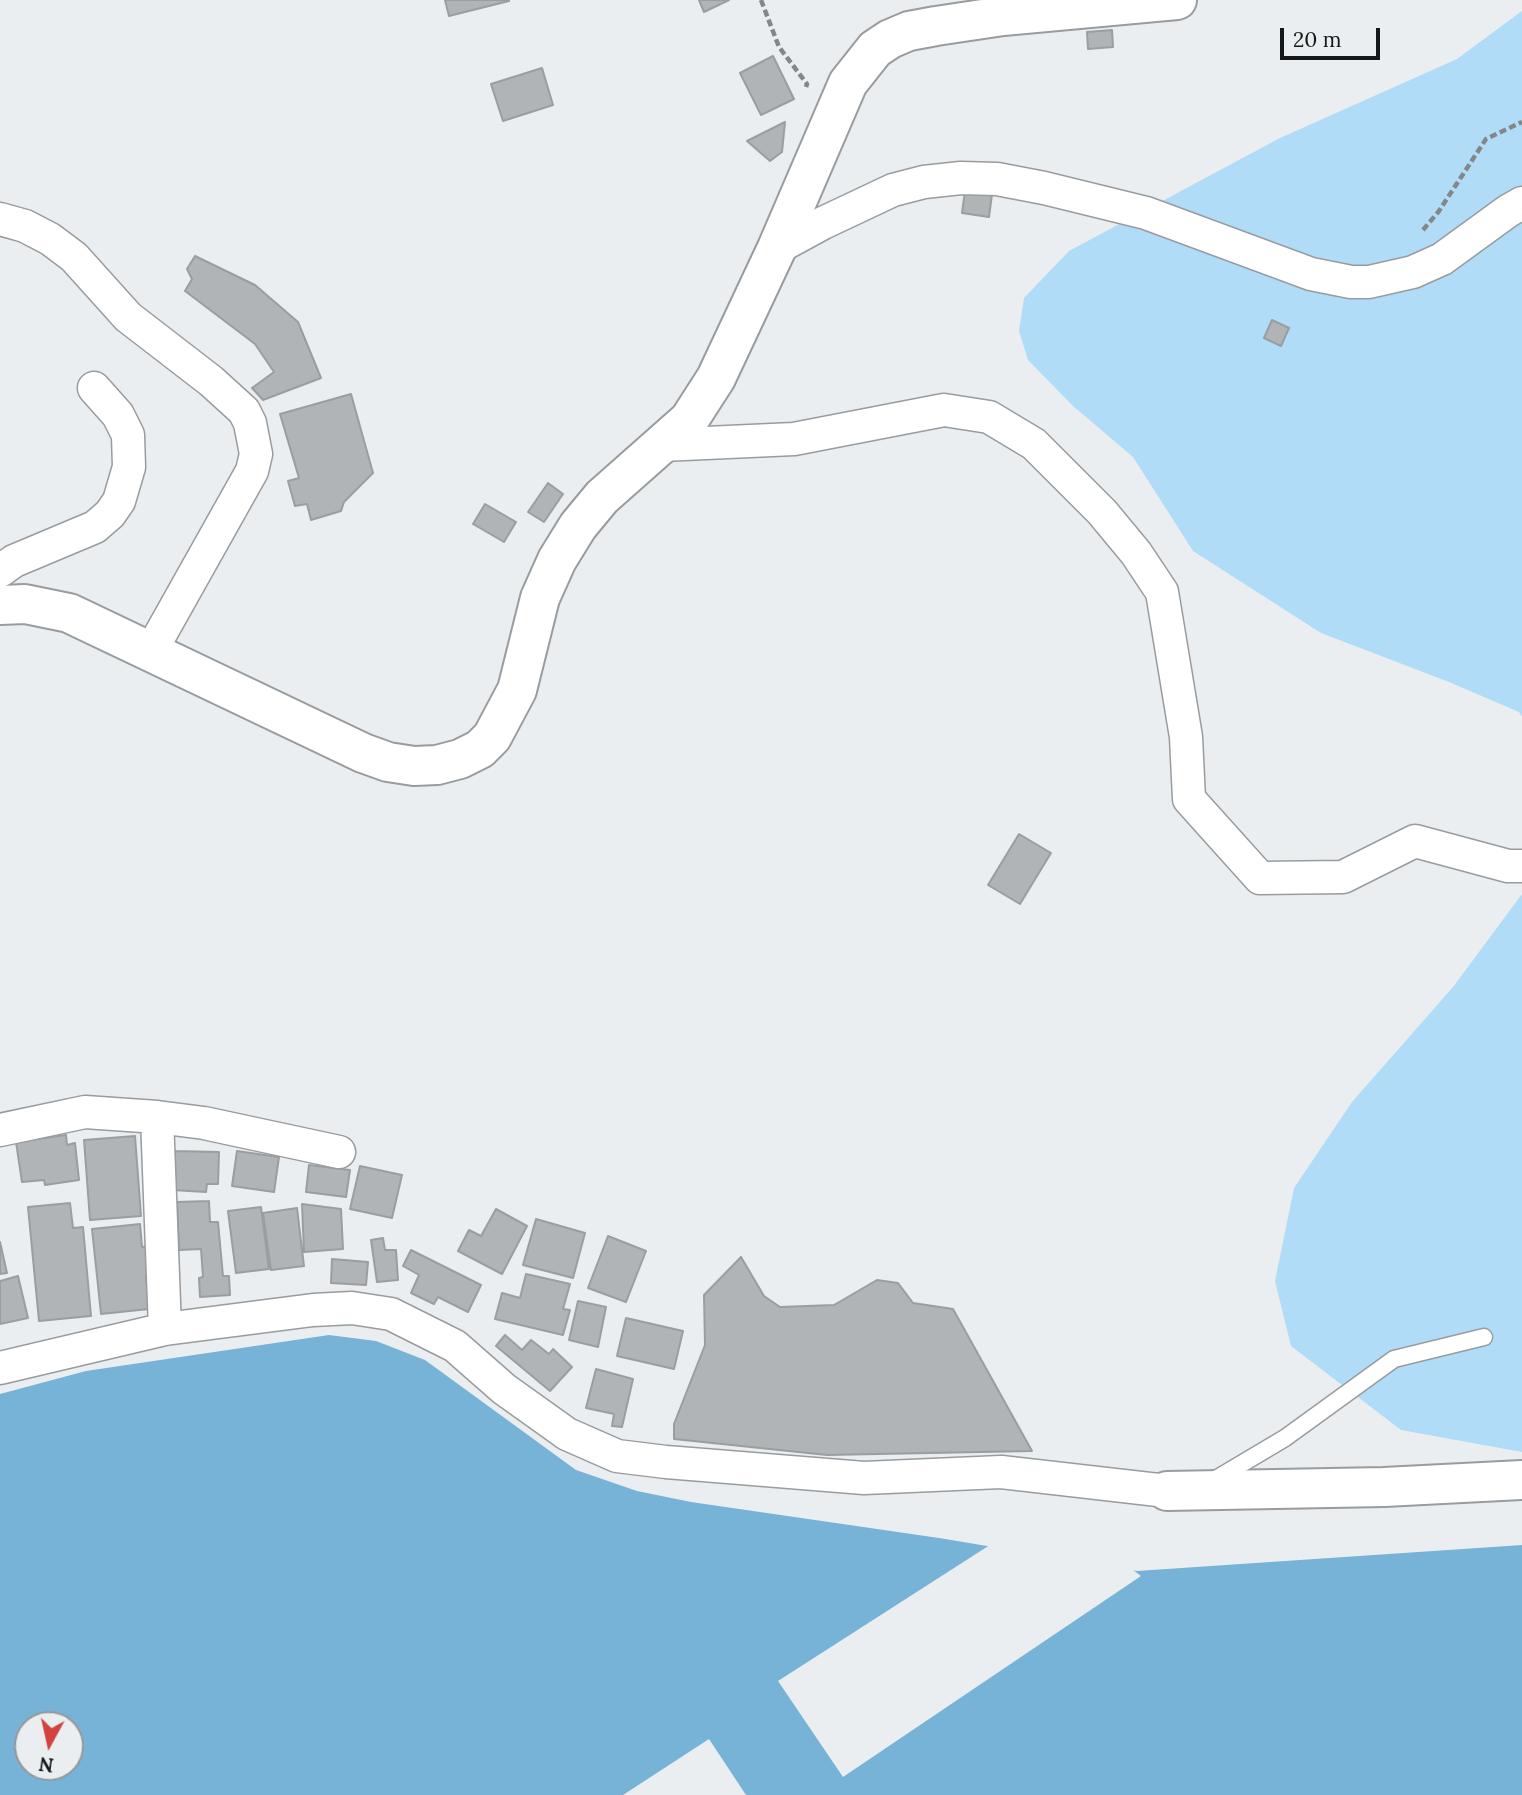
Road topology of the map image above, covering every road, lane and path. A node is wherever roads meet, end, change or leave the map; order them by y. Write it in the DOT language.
graph roads {
  1 [pos="761,0"];
  2 [pos="1177,0"];
  3 [pos="803,97"];
  4 [pos="1522,122"];
  5 [pos="1522,203"];
  6 [pos="0,219"];
  7 [pos="1421,233"];
  8 [pos="776,248"];
  9 [pos="94,388"];
  10 [pos="662,445"];
  11 [pos="0,571"];
  12 [pos="0,605"];
  13 [pos="151,652"];
  14 [pos="1522,866"];
  15 [pos="157,1117"];
  16 [pos="0,1130"];
  17 [pos="339,1152"];
  18 [pos="165,1329"];
  19 [pos="1483,1338"];
  20 [pos="0,1368"];
  21 [pos="1522,1480"];
  22 [pos="1182,1491"];
  1 -- 3 [label="path"];
  2 -- 8 [label="street"];
  4 -- 7 [label="path"];
  5 -- 8 [label="street"];
  6 -- 13 [label="street"];
  8 -- 10 [label="street"];
  9 -- 11 [label="street"];
  10 -- 13 [label="street"];
  10 -- 14 [label="street"];
  12 -- 13 [label="street"];
  15 -- 16 [label="street"];
  15 -- 17 [label="street"];
  15 -- 18 [label="street"];
  18 -- 20 [label="street"];
  18 -- 22 [label="street"];
  19 -- 22 [label="lane"];
  21 -- 22 [label="street"];
}
